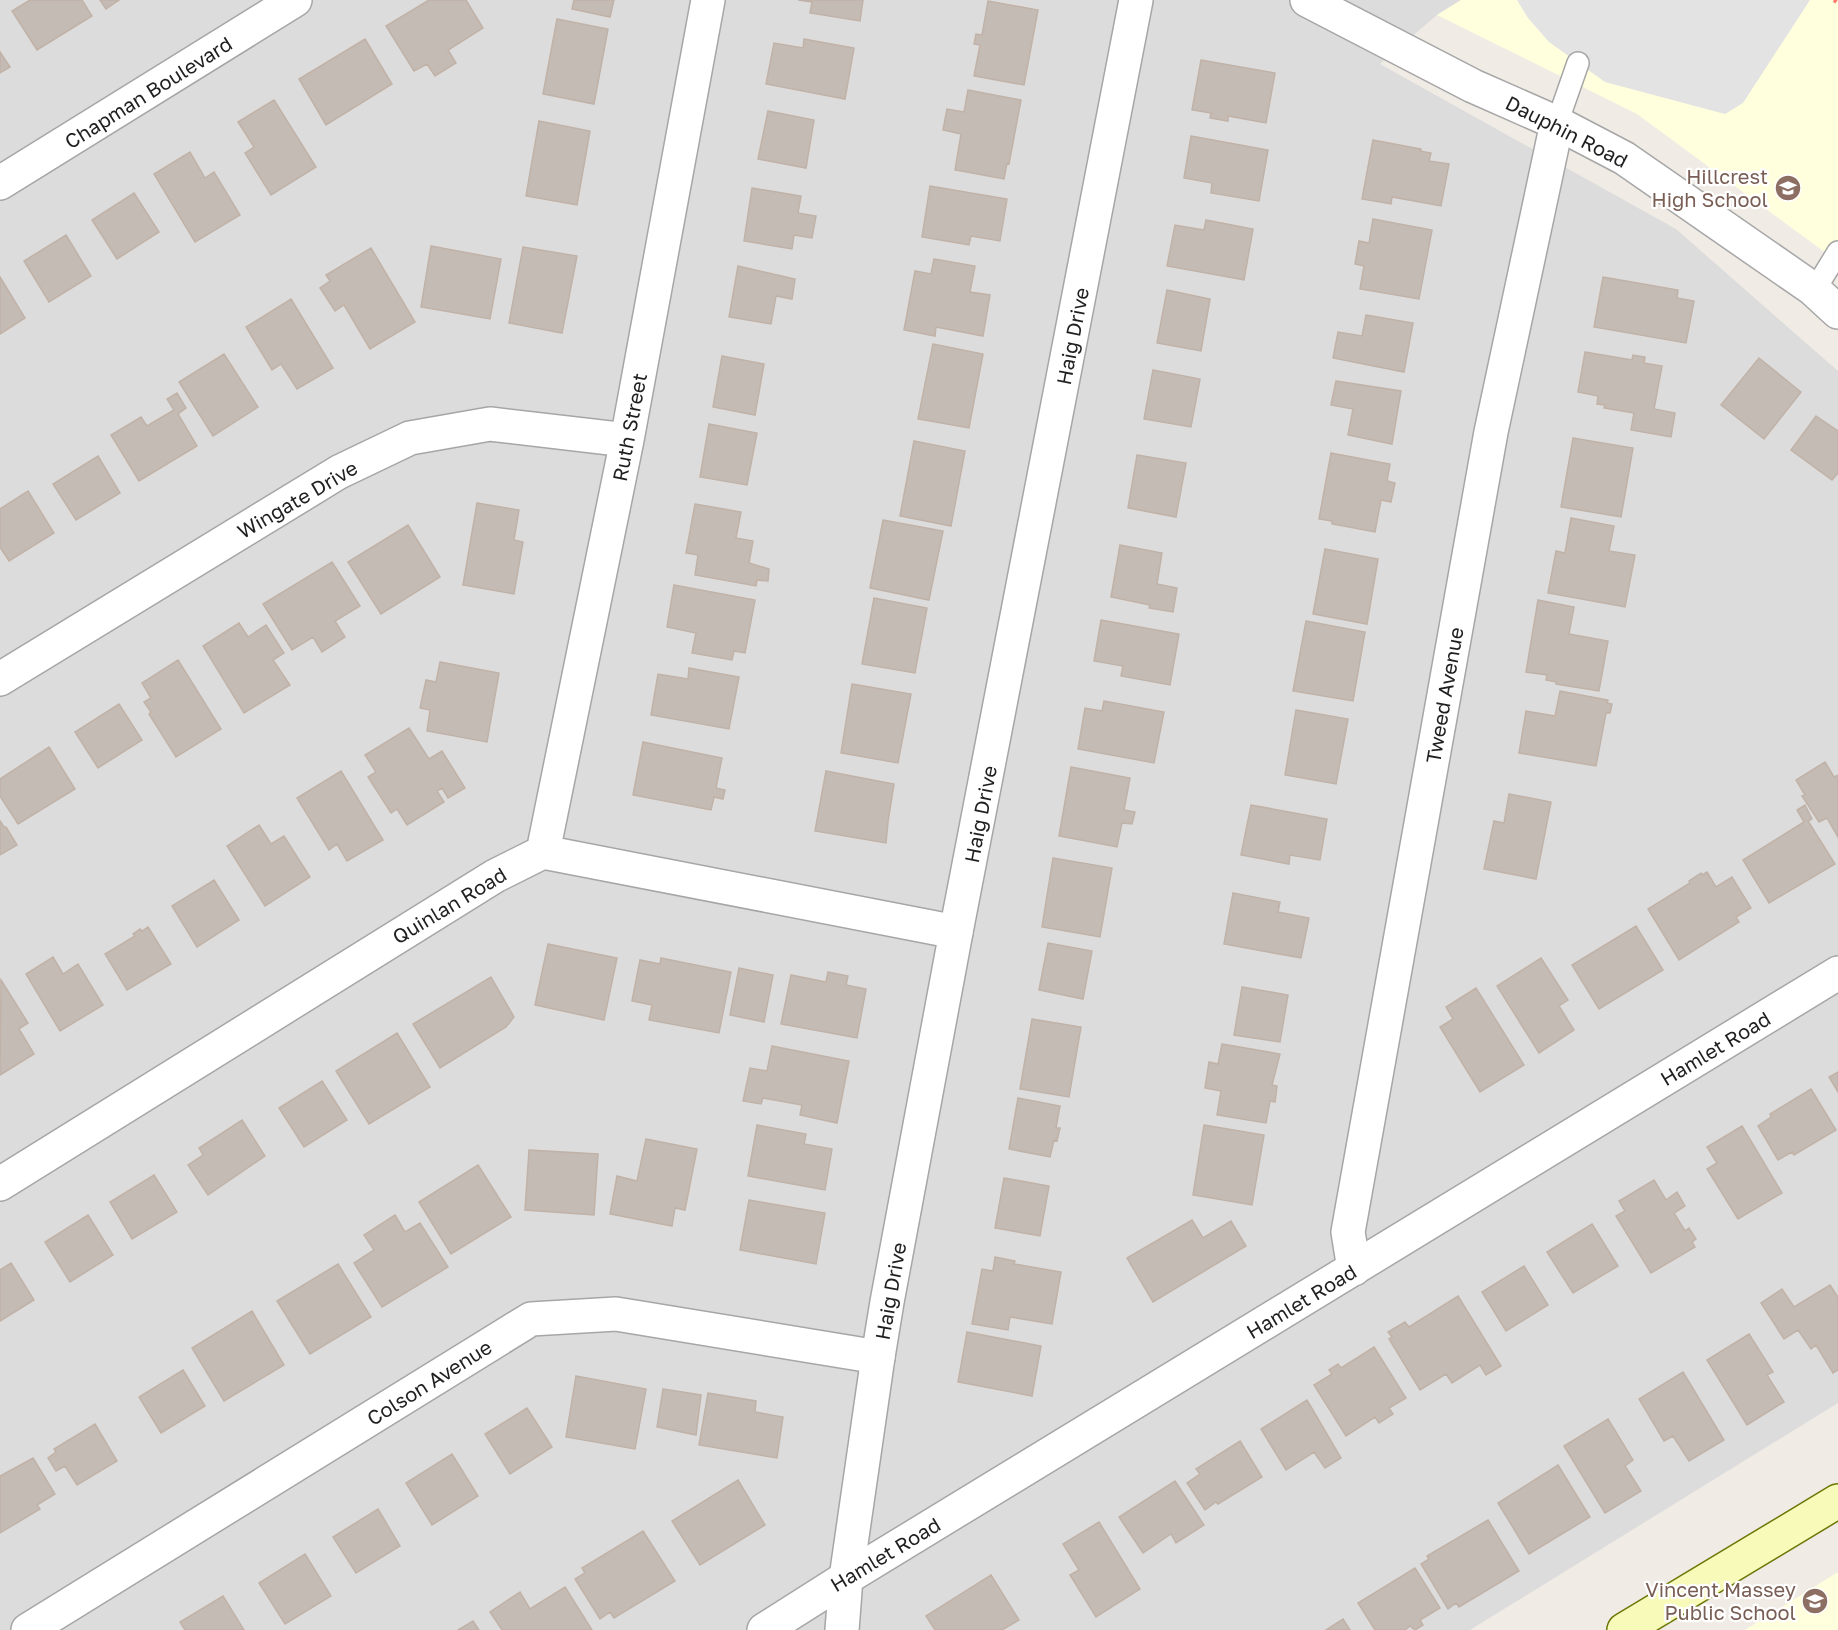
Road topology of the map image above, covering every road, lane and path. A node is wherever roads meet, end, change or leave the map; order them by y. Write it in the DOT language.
graph roads {
  1 [pos="295,0"];
  2 [pos="708,0"];
  3 [pos="1136,0"];
  4 [pos="1307,0"];
  5 [pos="1834,0"];
  6 [pos="1838,3"];
  7 [pos="1578,63"];
  8 [pos="1557,123"];
  9 [pos="0,183"];
  10 [pos="1838,252"];
  11 [pos="1826,301"];
  12 [pos="627,440"];
  13 [pos="0,679"];
  14 [pos="543,852"];
  15 [pos="956,932"];
  16 [pos="1838,973"];
  17 [pos="0,1184"];
  18 [pos="1354,1269"];
  19 [pos="878,1357"];
  20 [pos="1838,1501"];
  21 [pos="846,1578"];
  22 [pos="28,1630"];
  23 [pos="764,1630"];
  24 [pos="842,1630"];
  25 [pos="1624,1630"];
  1 -- 9 [label="street, Chapman Boulevard"];
  2 -- 12 [label="street, Ruth Street"];
  3 -- 15 [label="street, Haig Drive"];
  4 -- 8 [label="street, Dauphin Road"];
  5 -- 6 [label="path"];
  7 -- 8 [label="lane"];
  8 -- 11 [label="street, Dauphin Road"];
  8 -- 18 [label="street, Tweed Avenue"];
  10 -- 11 [label="lane"];
  12 -- 13 [label="street, Wingate Drive"];
  12 -- 14 [label="street, Ruth Street"];
  14 -- 15 [label="street"];
  14 -- 17 [label="street, Quinlan Road"];
  15 -- 19 [label="street, Haig Drive"];
  16 -- 18 [label="street, Hamlet Road"];
  18 -- 21 [label="street, Hamlet Road"];
  19 -- 21 [label="street, Haig Drive"];
  19 -- 22 [label="street, Colson Avenue"];
  20 -- 25 [label="main road"];
  21 -- 23 [label="street, Hamlet Road"];
  21 -- 24 [label="street, Haig Drive"];
}
